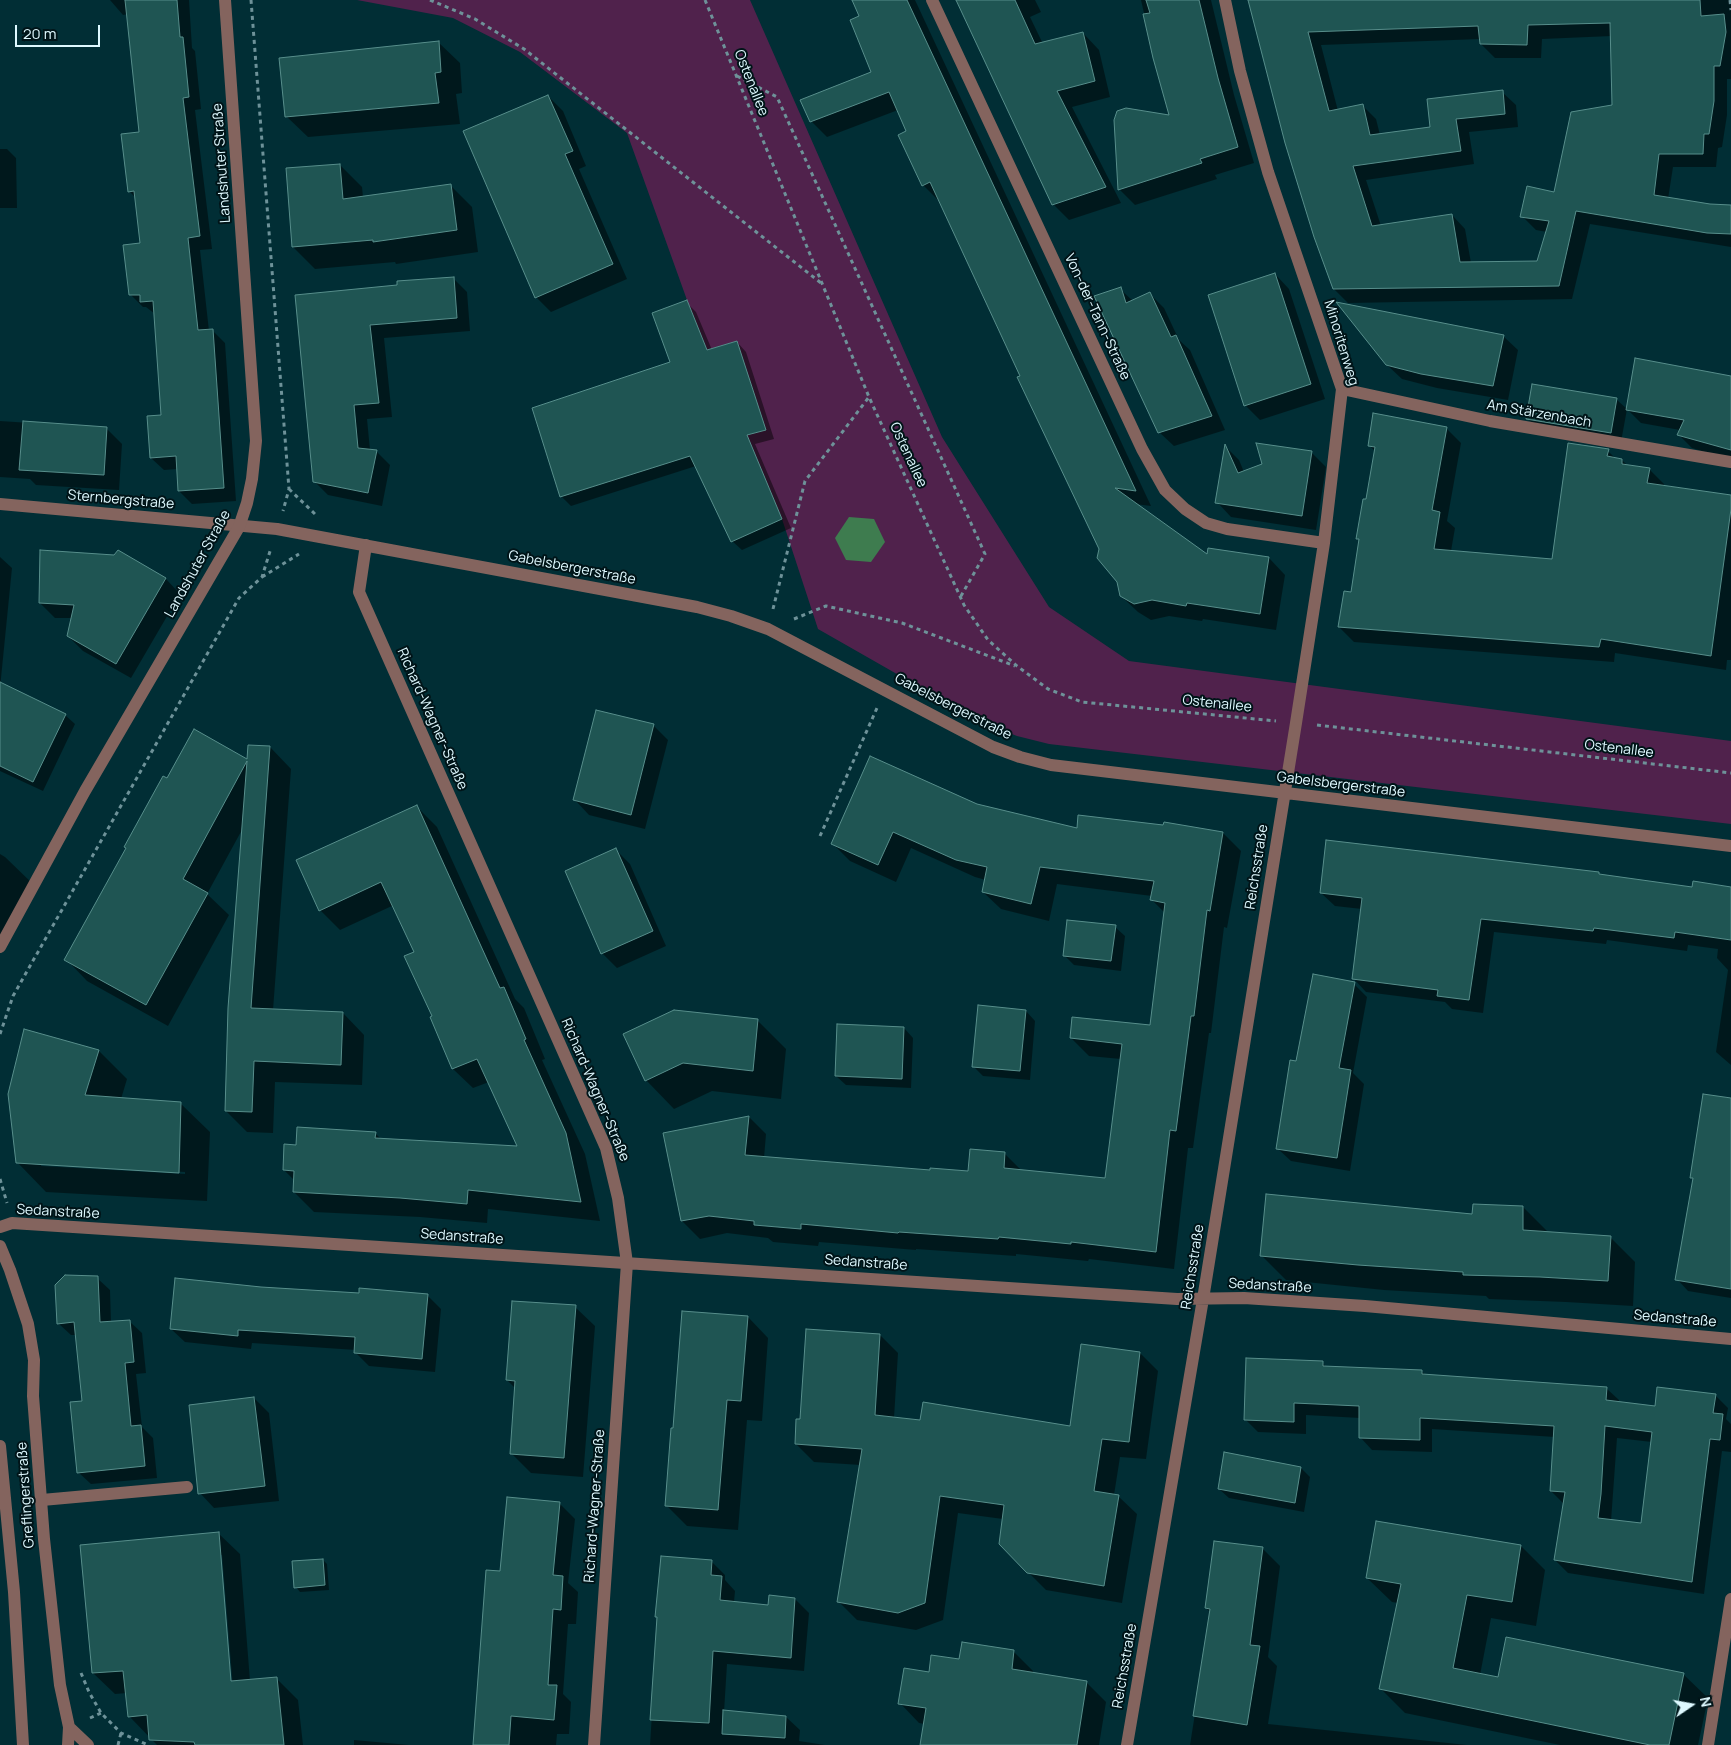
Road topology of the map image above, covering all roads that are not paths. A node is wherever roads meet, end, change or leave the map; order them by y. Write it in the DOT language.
graph roads {
  1 [pos="225,0"];
  2 [pos="932,0"];
  3 [pos="1225,0"];
  4 [pos="1342,389"];
  5 [pos="1731,462"];
  6 [pos="0,504"];
  7 [pos="239,527"];
  8 [pos="1324,543"];
  9 [pos="366,545"];
  10 [pos="1284,793"];
  11 [pos="1731,846"];
  12 [pos="0,947"];
  13 [pos="0,1227"];
  14 [pos="0,1246"];
  15 [pos="627,1263"];
  16 [pos="1203,1299"];
  17 [pos="1731,1339"];
  18 [pos="0,1446"];
  19 [pos="187,1487"];
  20 [pos="42,1500"];
  21 [pos="1731,1599"];
  22 [pos="69,1727"];
  23 [pos="23,1745"];
  24 [pos="68,1745"];
  25 [pos="88,1745"];
  26 [pos="594,1745"];
  27 [pos="1127,1745"];
  28 [pos="1708,1745"];
  1 -- 7 [label="street, Landshuter Straße"];
  2 -- 8 [label="street, Von-der-Tann-Straße"];
  3 -- 4 [label="street, Minoritenweg"];
  4 -- 5 [label="street, Am Stärzenbach"];
  4 -- 8 [label="street, Minoritenweg"];
  6 -- 7 [label="street, Sternbergstraße"];
  7 -- 9 [label="street, Gabelsbergerstraße"];
  7 -- 12 [label="street, Landshuter Straße"];
  8 -- 10 [label="street, Minoritenweg"];
  9 -- 10 [label="street, Gabelsbergerstraße"];
  9 -- 15 [label="street, Richard-Wagner-Straße"];
  10 -- 11 [label="street, Gabelsbergerstraße"];
  10 -- 16 [label="street, Reichsstraße"];
  13 -- 15 [label="street, Sedanstraße"];
  14 -- 20 [label="street, Greflingerstraße"];
  15 -- 16 [label="street, Sedanstraße"];
  15 -- 26 [label="street, Richard-Wagner-Straße"];
  16 -- 17 [label="street, Sedanstraße"];
  16 -- 27 [label="street, Reichsstraße"];
  18 -- 23 [label="street, Greflingerstraße"];
  19 -- 20 [label="street"];
  20 -- 22 [label="street, Greflingerstraße"];
  21 -- 28 [label="street"];
  22 -- 24 [label="street, Greflingerstraße"];
  22 -- 25 [label="street"];
}
